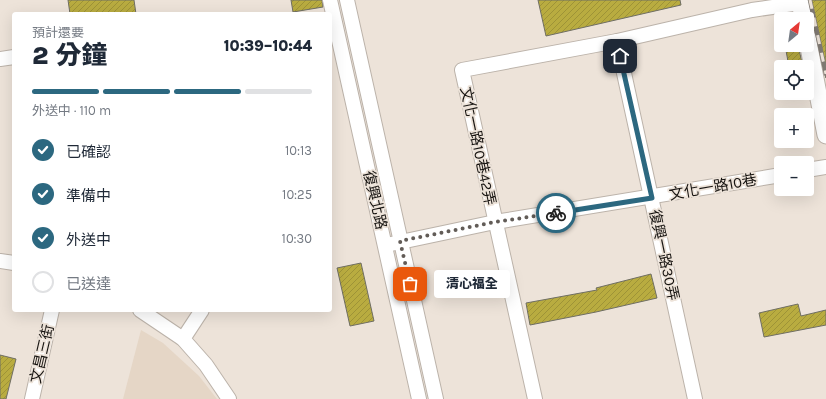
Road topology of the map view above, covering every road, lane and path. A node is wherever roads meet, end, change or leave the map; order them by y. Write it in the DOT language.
graph roads {
  1 [pos="330,0"];
  2 [pos="347,0"];
  3 [pos="801,7"];
  4 [pos="331,12"];
  5 [pos="350,14"];
  6 [pos="332,17"];
  7 [pos="617,41"];
  8 [pos="810,52"];
  9 [pos="12,57"];
  10 [pos="0,58"];
  11 [pos="826,135"];
  12 [pos="383,164"];
  13 [pos="367,167"];
  14 [pos="826,167"];
  15 [pos="814,169"];
  16 [pos="774,176"];
  17 [pos="652,198"];
  18 [pos="495,222"];
  19 [pos="400,241"];
  20 [pos="385,246"];
  21 [pos="0,261"];
  22 [pos="12,263"];
  23 [pos="52,312"];
  24 [pos="143,312"];
  25 [pos="201,312"];
  26 [pos="183,339"];
  27 [pos="32,399"];
  28 [pos="229,399"];
  29 [pos="419,399"];
  30 [pos="436,399"];
  31 [pos="535,399"];
  32 [pos="695,399"];
  1 -- 4 [label="street, 復興北路"];
  2 -- 5 [label="street, 復興北路"];
  3 -- 7 [label="street"];
  5 -- 6 [label="street"];
  5 -- 12 [label="street, 復興北路"];
  6 -- 13 [label="street, 復興北路"];
  7 -- 17 [label="street, 復興一路30弄"];
  7 -- 18 [label="street, 文化一路10巷42弄"];
  8 -- 11 [label="street"];
  9 -- 10 [label="street"];
  12 -- 13 [label="street"];
  12 -- 19 [label="street, 復興北路"];
  13 -- 20 [label="street, 復興北路"];
  14 -- 15 [label="street"];
  16 -- 17 [label="street, 文化一路10巷"];
  17 -- 18 [label="street, 文化一路10巷"];
  17 -- 32 [label="street, 復興一路30弄"];
  18 -- 19 [label="street, 文化一路10巷"];
  18 -- 31 [label="street, 文化一路10巷42弄"];
  19 -- 20 [label="street, 文化一路10巷"];
  19 -- 30 [label="street, 復興北路"];
  20 -- 29 [label="street, 復興北路"];
  21 -- 22 [label="street"];
  23 -- 27 [label="street, 文昌三街"];
  24 -- 26 [label="street"];
  25 -- 26 [label="street"];
  26 -- 28 [label="street"];
}
